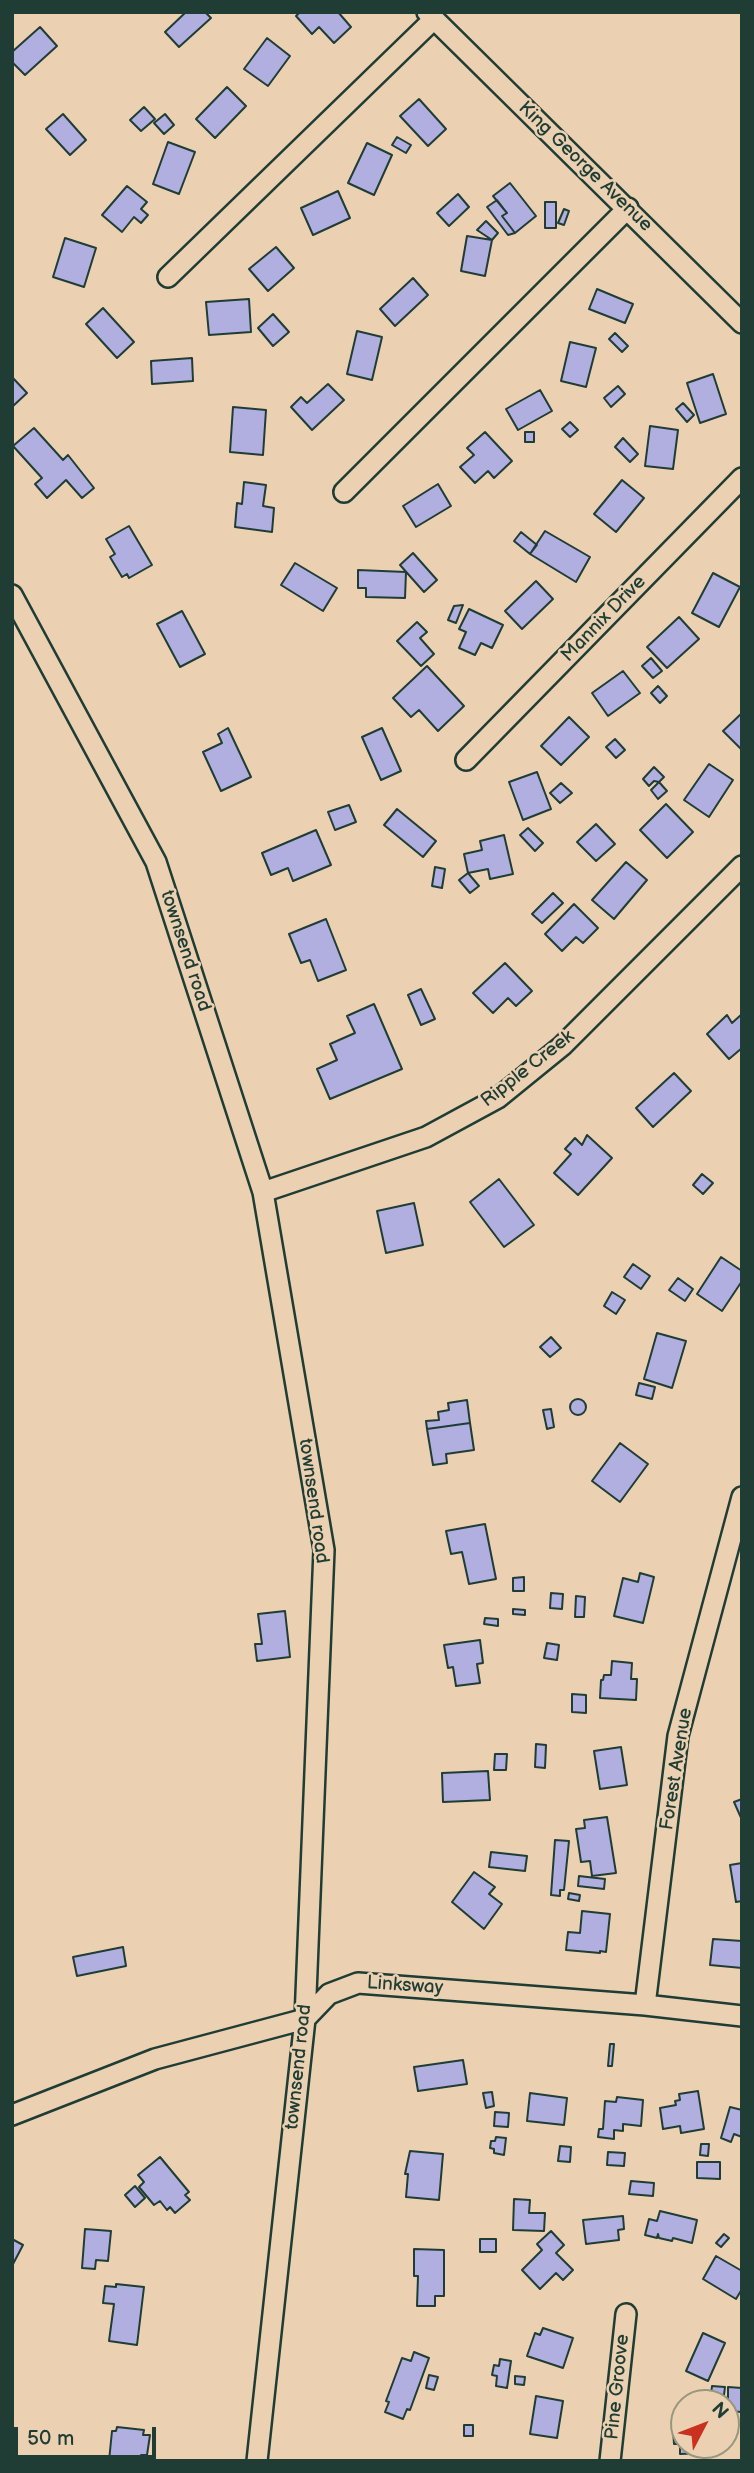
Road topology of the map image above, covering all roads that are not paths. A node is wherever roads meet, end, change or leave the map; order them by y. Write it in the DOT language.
graph roads {
  1 [pos="430,15"];
  2 [pos="628,208"];
  3 [pos="168,277"];
  4 [pos="742,323"];
  5 [pos="742,478"];
  6 [pos="344,492"];
  7 [pos="12,595"];
  8 [pos="466,760"];
  9 [pos="742,866"];
  10 [pos="263,1192"];
  11 [pos="742,1497"];
  12 [pos="645,2005"];
  13 [pos="742,2016"];
  14 [pos="305,2019"];
  15 [pos="12,2115"];
  16 [pos="626,2314"];
  17 [pos="257,2461"];
  18 [pos="610,2461"];
  1 -- 2 [label="street, King George Avenue"];
  1 -- 3 [label="street"];
  2 -- 4 [label="street, King George Avenue"];
  2 -- 6 [label="street"];
  5 -- 8 [label="street, Mannix Drive"];
  7 -- 10 [label="street, townsend road"];
  9 -- 10 [label="street, Ripple Creek"];
  10 -- 14 [label="street, townsend road"];
  11 -- 12 [label="street, Forest Avenue"];
  12 -- 13 [label="street, Linksway"];
  12 -- 14 [label="street, Linksway"];
  14 -- 15 [label="street"];
  14 -- 17 [label="street, townsend road"];
  16 -- 18 [label="street, Pine Groove"];
}
